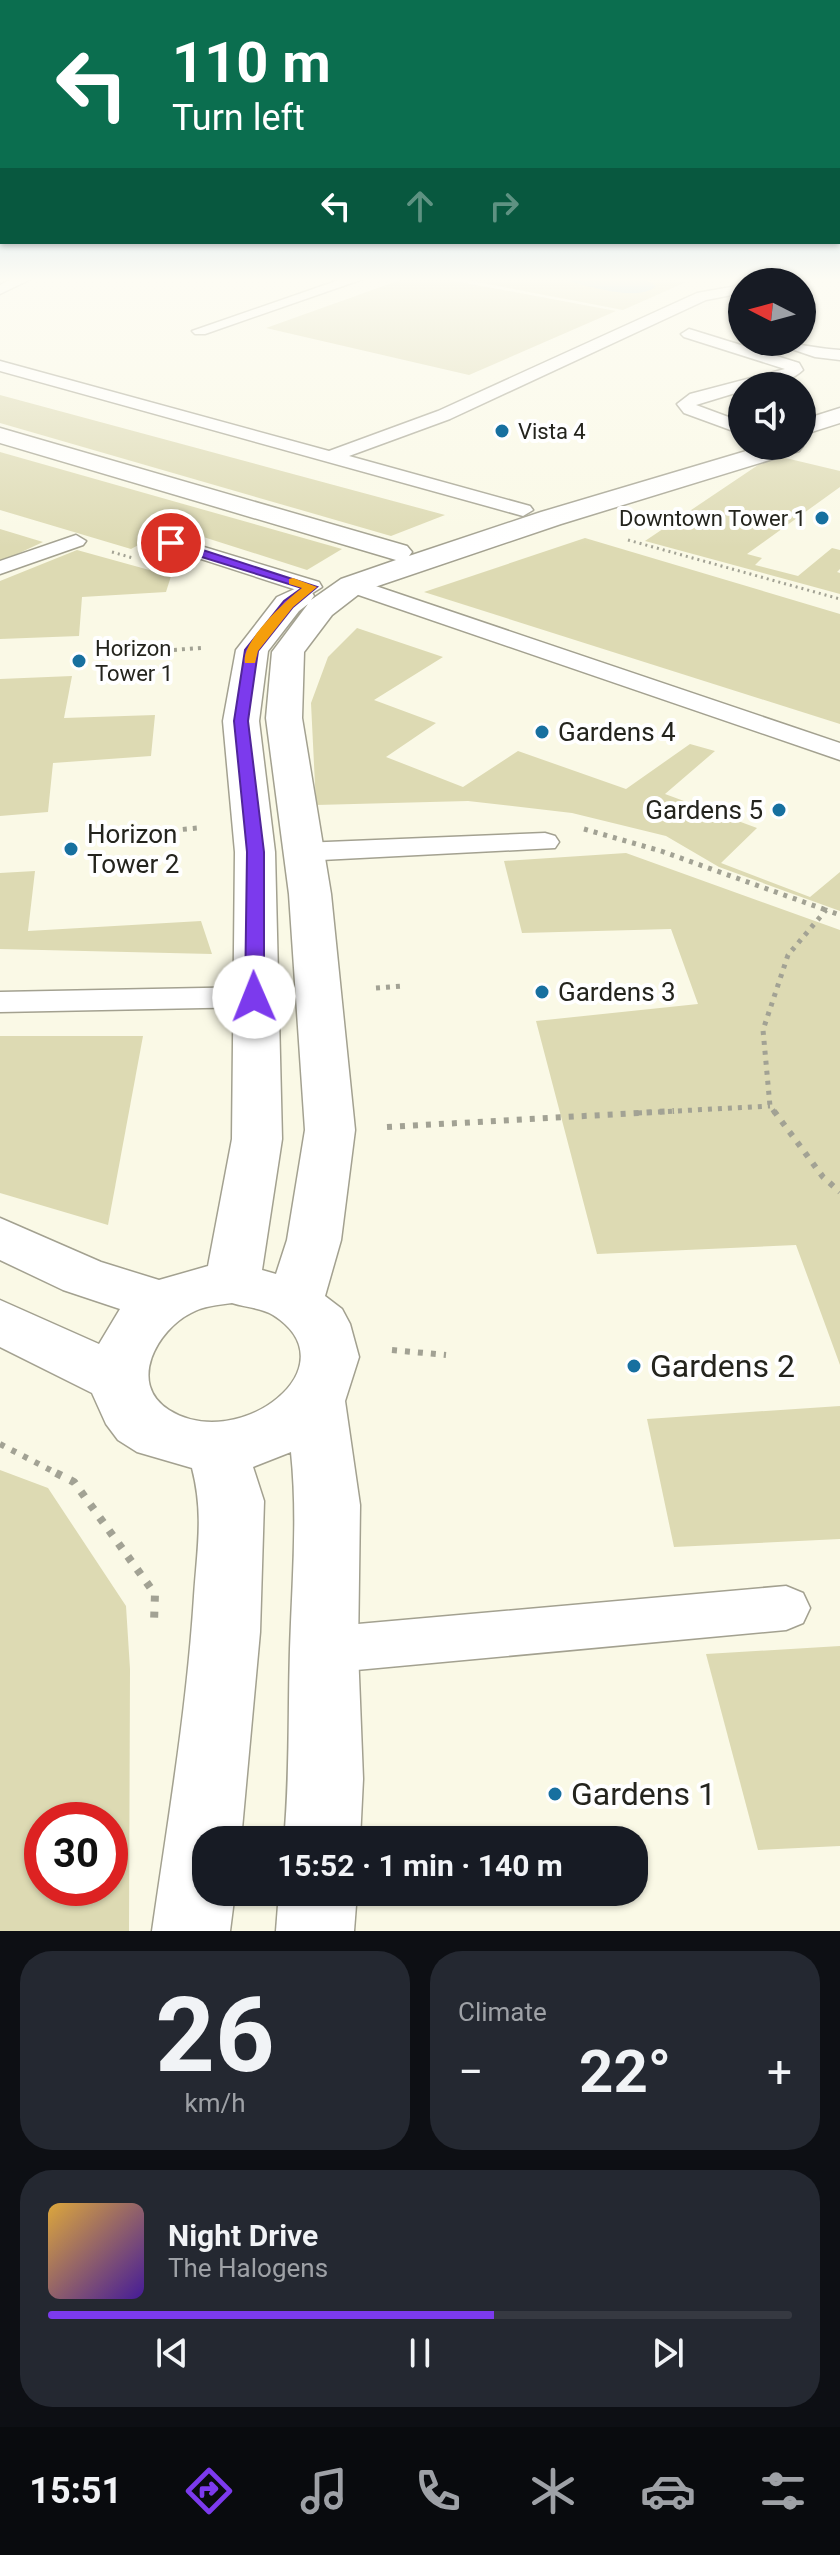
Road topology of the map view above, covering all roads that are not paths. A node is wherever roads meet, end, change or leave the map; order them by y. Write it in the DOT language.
graph roads {
  1 [pos="8,368"];
  2 [pos="546,368"];
  3 [pos="728,389"];
  4 [pos="840,415"];
  5 [pos="728,423"];
  6 [pos="816,423"];
  7 [pos="840,430"];
  8 [pos="0,435"];
  9 [pos="816,438"];
  10 [pos="728,451"];
  11 [pos="332,456"];
  12 [pos="738,460"];
  13 [pos="537,514"];
  14 [pos="76,541"];
  15 [pos="171,543"];
  16 [pos="397,552"];
  17 [pos="0,568"];
  18 [pos="352,585"];
  19 [pos="311,587"];
  20 [pos="840,752"];
  21 [pos="545,842"];
  22 [pos="302,852"];
  23 [pos="254,997"];
  24 [pos="0,1002"];
  25 [pos="0,1237"];
  26 [pos="232,1283"];
  27 [pos="296,1299"];
  28 [pos="164,1302"];
  29 [pos="0,1322"];
  30 [pos="118,1379"];
  31 [pos="316,1402"];
  32 [pos="217,1449"];
  33 [pos="786,1608"];
  34 [pos="324,1650"];
  35 [pos="323,1826"];
  36 [pos="317,1906"];
  37 [pos="191,1931"];
  38 [pos="315,1931"];
  1 -- 11 [label="lane"];
  2 -- 11 [label="lane"];
  3 -- 5 [label="lane"];
  4 -- 6 [label="street"];
  7 -- 9 [label="street"];
  8 -- 16 [label="street"];
  10 -- 13 [label="street"];
  11 -- 13 [label="lane"];
  12 -- 13 [label="street"];
  13 -- 16 [label="street"];
  13 -- 18 [label="street"];
  14 -- 17 [label="lane"];
  15 -- 19 [label="lane"];
  16 -- 19 [label="street"];
  18 -- 20 [label="lane"];
  18 -- 22 [label="street"];
  19 -- 23 [label="street"];
  21 -- 22 [label="lane"];
  22 -- 27 [label="street"];
  23 -- 24 [label="lane"];
  23 -- 26 [label="street"];
  25 -- 28 [label="street"];
  26 -- 27 [label="street"];
  26 -- 28 [label="street"];
  27 -- 31 [label="street"];
  28 -- 30 [label="street"];
  29 -- 30 [label="street"];
  30 -- 32 [label="street"];
  31 -- 32 [label="street"];
  31 -- 34 [label="street"];
  32 -- 37 [label="street"];
  33 -- 34 [label="lane"];
  34 -- 35 [label="street"];
  36 -- 38 [label="street"];
}
